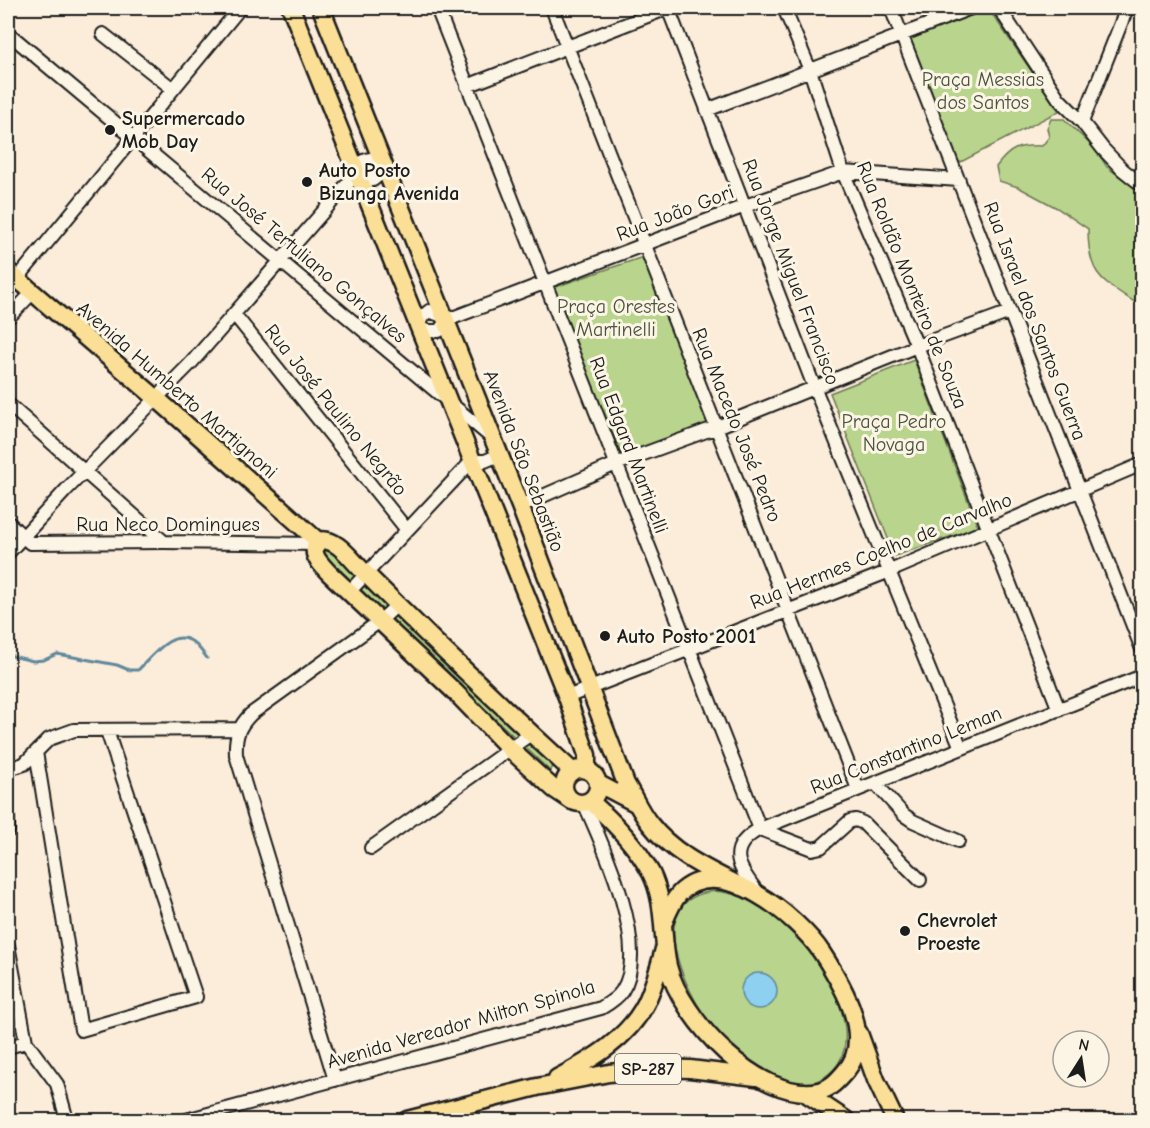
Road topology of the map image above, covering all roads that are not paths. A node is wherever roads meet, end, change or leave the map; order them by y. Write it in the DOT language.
graph roads {
  1 [pos="240,8"];
  2 [pos="291,8"];
  3 [pos="321,8"];
  4 [pos="437,8"];
  5 [pos="552,8"];
  6 [pos="668,8"];
  7 [pos="784,8"];
  8 [pos="891,8"];
  9 [pos="971,8"];
  10 [pos="999,8"];
  11 [pos="1127,8"];
  12 [pos="8,33"];
  13 [pos="103,34"];
  14 [pos="902,35"];
  15 [pos="568,47"];
  16 [pos="810,70"];
  17 [pos="467,86"];
  18 [pos="173,89"];
  19 [pos="707,110"];
  20 [pos="1082,122"];
  21 [pos="133,138"];
  22 [pos="383,163"];
  23 [pos="843,172"];
  24 [pos="357,173"];
  25 [pos="959,180"];
  26 [pos="1143,185"];
  27 [pos="745,206"];
  28 [pos="645,245"];
  29 [pos="280,261"];
  30 [pos="12,275"];
  31 [pos="545,283"];
  32 [pos="33,292"];
  33 [pos="1010,312"];
  34 [pos="234,314"];
  35 [pos="8,318"];
  36 [pos="447,320"];
  37 [pos="418,327"];
  38 [pos="917,346"];
  39 [pos="815,389"];
  40 [pos="156,398"];
  41 [pos="450,402"];
  42 [pos="8,404"];
  43 [pos="717,427"];
  44 [pos="493,438"];
  45 [pos="499,454"];
  46 [pos="472,461"];
  47 [pos="616,464"];
  48 [pos="1143,464"];
  49 [pos="84,471"];
  50 [pos="1080,490"];
  51 [pos="520,506"];
  52 [pos="8,522"];
  53 [pos="989,529"];
  54 [pos="407,530"];
  55 [pos="23,536"];
  56 [pos="164,542"];
  57 [pos="316,542"];
  58 [pos="8,553"];
  59 [pos="890,571"];
  60 [pos="366,574"];
  61 [pos="349,592"];
  62 [pos="397,605"];
  63 [pos="789,610"];
  64 [pos="380,621"];
  65 [pos="571,640"];
  66 [pos="547,649"];
  67 [pos="1143,649"];
  68 [pos="689,650"];
  69 [pos="1143,676"];
  70 [pos="588,688"];
  71 [pos="567,697"];
  72 [pos="1059,710"];
  73 [pos="239,729"];
  74 [pos="107,731"];
  75 [pos="532,733"];
  76 [pos="961,748"];
  77 [pos="511,750"];
  78 [pos="36,752"];
  79 [pos="8,769"];
  80 [pos="579,770"];
  81 [pos="875,783"];
  82 [pos="599,784"];
  83 [pos="858,789"];
  84 [pos="8,795"];
  85 [pos="582,802"];
  86 [pos="640,808"];
  87 [pos="604,814"];
  88 [pos="760,829"];
  89 [pos="8,831"];
  90 [pos="958,841"];
  91 [pos="371,848"];
  92 [pos="920,880"];
  93 [pos="742,886"];
  94 [pos="759,894"];
  95 [pos="664,922"];
  96 [pos="8,945"];
  97 [pos="665,946"];
  98 [pos="858,1028"];
  99 [pos="26,1042"];
  100 [pos="8,1047"];
  101 [pos="760,1078"];
  102 [pos="334,1080"];
  103 [pos="537,1087"];
  104 [pos="804,1092"];
  105 [pos="67,1120"];
  106 [pos="186,1120"];
  107 [pos="407,1120"];
  108 [pos="846,1120"];
  109 [pos="895,1120"];
  1 -- 18 [label="street"];
  2 -- 24 [label="main road"];
  3 -- 22 [label="main road, Avenida São Sebastião"];
  4 -- 17 [label="street, Rua Edgard Martinelli"];
  5 -- 15 [label="street, Rua Macedo José Pedro"];
  6 -- 15 [label="street"];
  6 -- 19 [label="street, Rua Jorge Miguel Francisco"];
  7 -- 16 [label="street, Rua Roldão Monteiro de Souza"];
  8 -- 14 [label="street, Rua Israel dos Santos Guerra"];
  9 -- 14 [label="street"];
  10 -- 20 [label="street"];
  11 -- 20 [label="street"];
  12 -- 21 [label="street, Rua José Tertuliano Gonçalves"];
  13 -- 18 [label="street"];
  14 -- 16 [label="street"];
  14 -- 25 [label="street, Rua Israel dos Santos Guerra"];
  15 -- 17 [label="street"];
  15 -- 28 [label="street, Rua Macedo José Pedro"];
  16 -- 19 [label="street"];
  16 -- 23 [label="street, Rua Roldão Monteiro de Souza"];
  17 -- 31 [label="street, Rua Edgard Martinelli"];
  18 -- 21 [label="street"];
  19 -- 27 [label="street, Rua Jorge Miguel Francisco"];
  20 -- 26 [label="street"];
  21 -- 29 [label="street, Rua José Tertuliano Gonçalves"];
  21 -- 30 [label="street"];
  22 -- 24 [label="street"];
  22 -- 24 [label="street"];
  22 -- 36 [label="main road, Avenida São Sebastião"];
  23 -- 25 [label="street, Rua João Gori"];
  23 -- 27 [label="street, Rua João Gori"];
  23 -- 38 [label="street, Rua Roldão Monteiro de Souza"];
  24 -- 29 [label="street"];
  24 -- 37 [label="main road"];
  25 -- 33 [label="street, Rua Israel dos Santos Guerra"];
  27 -- 28 [label="street, Rua João Gori"];
  27 -- 39 [label="street, Rua Jorge Miguel Francisco"];
  28 -- 31 [label="street, Rua João Gori"];
  28 -- 43 [label="street, Rua Macedo José Pedro"];
  29 -- 34 [label="street"];
  29 -- 41 [label="street, Rua José Tertuliano Gonçalves"];
  30 -- 32 [label="main road, Avenida Humberto Martignoni"];
  31 -- 36 [label="street, Rua João Gori"];
  31 -- 47 [label="street, Rua Edgard Martinelli"];
  32 -- 35 [label="street"];
  32 -- 40 [label="main road, Avenida Humberto Martignoni"];
  33 -- 38 [label="street"];
  33 -- 50 [label="street, Rua Israel dos Santos Guerra"];
  34 -- 40 [label="street"];
  34 -- 54 [label="street, Rua José Paulino Negrão"];
  36 -- 37 [label="street, Rua João Gori"];
  36 -- 37 [label="street"];
  36 -- 44 [label="main road, Avenida São Sebastião"];
  37 -- 41 [label="main road"];
  38 -- 39 [label="street"];
  38 -- 53 [label="street, Rua Roldão Monteiro de Souza"];
  39 -- 43 [label="street"];
  39 -- 59 [label="street, Rua Jorge Miguel Francisco"];
  40 -- 49 [label="street"];
  40 -- 57 [label="main road, Avenida Humberto Martignoni"];
  41 -- 44 [label="street, Rua José Tertuliano Gonçalves"];
  41 -- 46 [label="main road"];
  42 -- 49 [label="street"];
  43 -- 47 [label="street"];
  43 -- 63 [label="street, Rua Macedo José Pedro"];
  44 -- 45 [label="main road, Avenida São Sebastião"];
  45 -- 46 [label="street"];
  45 -- 51 [label="main road, Avenida São Sebastião"];
  46 -- 54 [label="street"];
  46 -- 66 [label="main road"];
  47 -- 51 [label="street"];
  47 -- 68 [label="street, Rua Edgard Martinelli"];
  48 -- 50 [label="street, Rua Hermes Coelho de Carvalho"];
  49 -- 55 [label="street"];
  49 -- 56 [label="street"];
  50 -- 53 [label="street, Rua Hermes Coelho de Carvalho"];
  50 -- 67 [label="street, Rua Israel dos Santos Guerra"];
  51 -- 65 [label="main road, Avenida São Sebastião"];
  52 -- 55 [label="street"];
  53 -- 59 [label="street, Rua Hermes Coelho de Carvalho"];
  53 -- 72 [label="street, Rua Roldão Monteiro de Souza"];
  54 -- 60 [label="street"];
  55 -- 56 [label="street, Rua Neco Domingues"];
  55 -- 58 [label="street"];
  56 -- 57 [label="street, Rua Neco Domingues"];
  57 -- 60 [label="main road, Avenida Humberto Martignoni"];
  57 -- 61 [label="main road, Avenida Humberto Martignoni"];
  59 -- 63 [label="street, Rua Hermes Coelho de Carvalho"];
  59 -- 76 [label="street, Rua Jorge Miguel Francisco"];
  60 -- 61 [label="street"];
  60 -- 62 [label="main road, Avenida Humberto Martignoni"];
  61 -- 64 [label="main road, Avenida Humberto Martignoni"];
  62 -- 64 [label="street"];
  62 -- 75 [label="main road, Avenida Humberto Martignoni"];
  63 -- 68 [label="street, Rua Hermes Coelho de Carvalho"];
  63 -- 83 [label="street, Rua Macedo José Pedro"];
  64 -- 73 [label="street"];
  64 -- 77 [label="main road, Avenida Humberto Martignoni"];
  65 -- 66 [label="main road"];
  65 -- 70 [label="main road, Avenida São Sebastião"];
  66 -- 71 [label="main road"];
  68 -- 70 [label="street, Rua Hermes Coelho de Carvalho"];
  68 -- 88 [label="street, Rua Edgard Martinelli"];
  69 -- 72 [label="street, Rua Constantino Leman"];
  70 -- 71 [label="street, Rua Hermes Coelho de Carvalho"];
  70 -- 86 [label="main road, Avenida São Sebastião"];
  71 -- 80 [label="main road"];
  72 -- 76 [label="street, Rua Constantino Leman"];
  73 -- 74 [label="street"];
  73 -- 102 [label="street"];
  74 -- 78 [label="street"];
  74 -- 78 [label="street"];
  75 -- 77 [label="street"];
  75 -- 80 [label="main road, Avenida Humberto Martignoni"];
  76 -- 81 [label="street, Rua Constantino Leman"];
  77 -- 85 [label="main road, Avenida Humberto Martignoni"];
  77 -- 91 [label="street"];
  78 -- 79 [label="street"];
  80 -- 82 [label="main road"];
  80 -- 85 [label="main road"];
  81 -- 83 [label="street, Rua Constantino Leman"];
  81 -- 90 [label="street"];
  82 -- 85 [label="main road"];
  82 -- 86 [label="main road"];
  83 -- 88 [label="street, Rua Constantino Leman"];
  84 -- 89 [label="street"];
  85 -- 87 [label="main road, Avenida Humberto Martignoni"];
  85 -- 102 [label="street, Avenida Vereador Milton Spinola"];
  86 -- 87 [label="main road"];
  86 -- 93 [label="main road, Avenida São Sebastião"];
  87 -- 95 [label="main road, Avenida Humberto Martignoni"];
  88 -- 92 [label="street"];
  88 -- 94 [label="street, Rua Constantino Leman"];
  93 -- 94 [label="main road"];
  93 -- 95 [label="main road"];
  94 -- 98 [label="main road"];
  95 -- 97 [label="main road"];
  96 -- 99 [label="street"];
  97 -- 101 [label="main road"];
  97 -- 103 [label="main road, SP-287"];
  98 -- 104 [label="main road"];
  98 -- 109 [label="main road"];
  99 -- 100 [label="street"];
  99 -- 105 [label="street"];
  101 -- 103 [label="main road, SP-287"];
  101 -- 104 [label="main road"];
  102 -- 106 [label="street, Avenida Vereador Milton Spinola"];
  103 -- 107 [label="main road, SP-287"];
  104 -- 108 [label="main road"];
}
